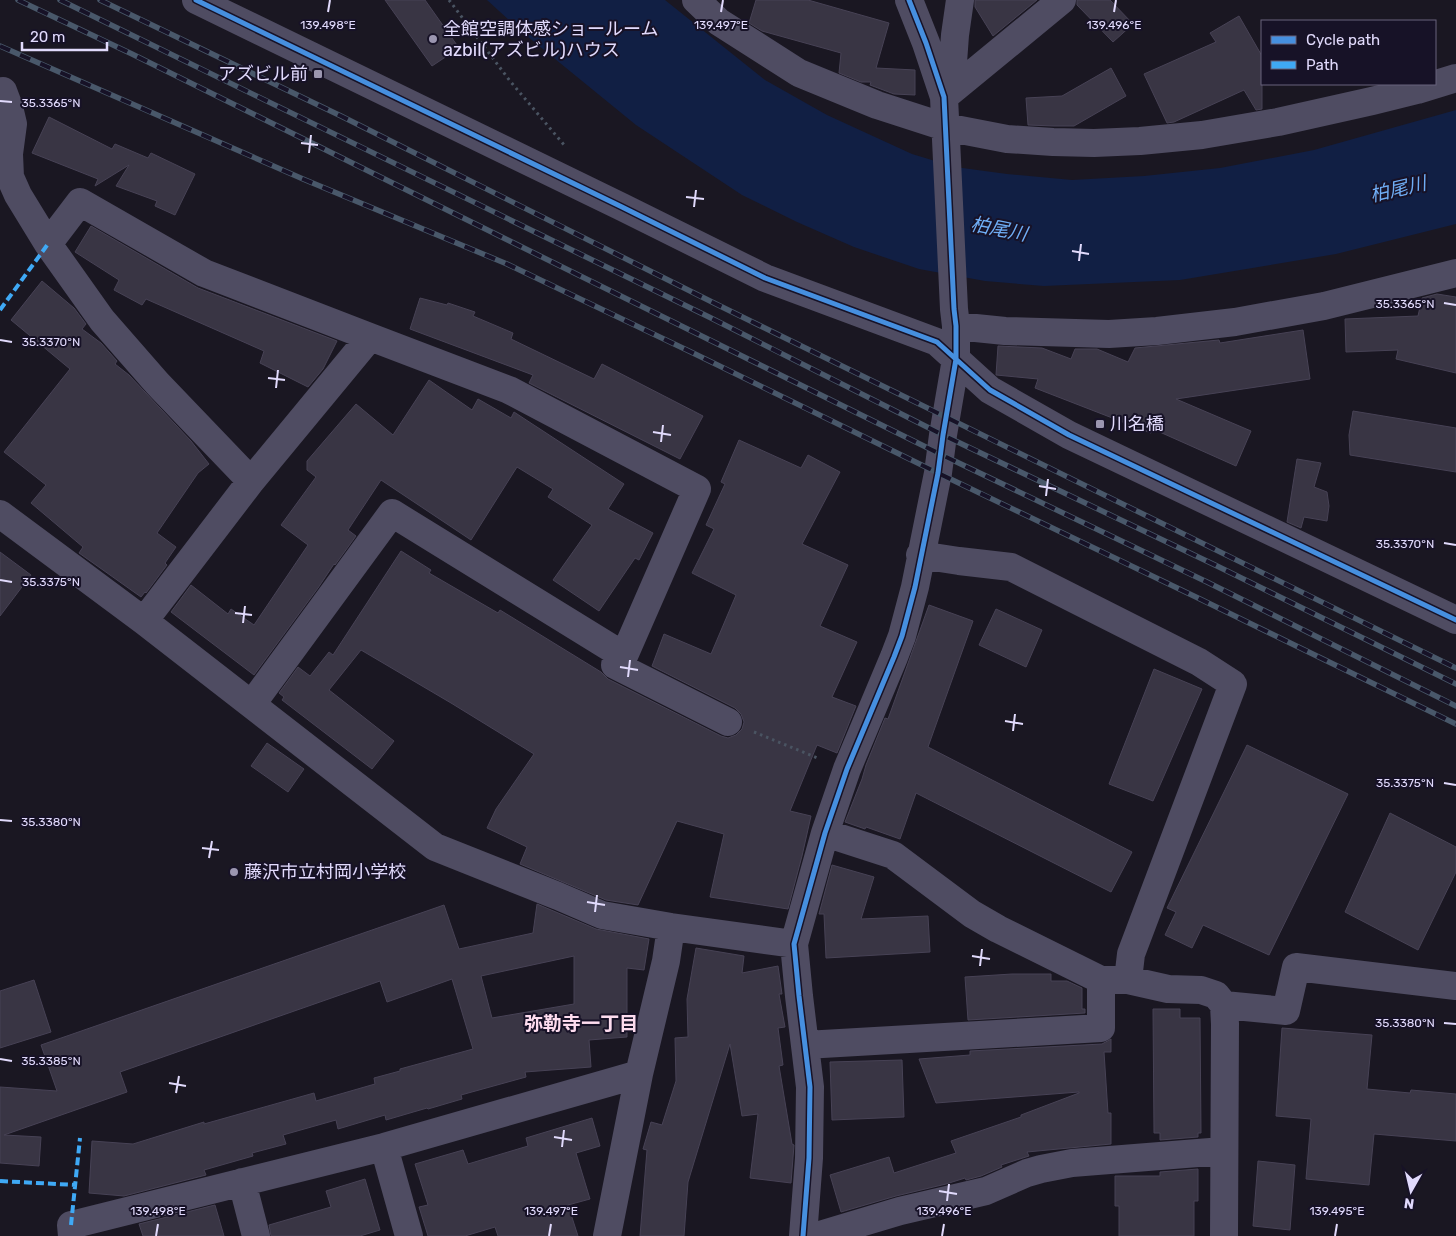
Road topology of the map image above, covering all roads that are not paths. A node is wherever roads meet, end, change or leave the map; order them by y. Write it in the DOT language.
graph roads {
  1 [pos="196,0"];
  2 [pos="696,0"];
  3 [pos="909,0"];
  4 [pos="960,0"];
  5 [pos="1062,0"];
  6 [pos="1456,78"];
  7 [pos="1436,84"];
  8 [pos="1433,85"];
  9 [pos="3,91"];
  10 [pos="948,94"];
  11 [pos="946,130"];
  12 [pos="48,244"];
  13 [pos="1456,273"];
  14 [pos="955,317"];
  15 [pos="370,337"];
  16 [pos="956,359"];
  17 [pos="251,480"];
  18 [pos="0,514"];
  19 [pos="920,555"];
  20 [pos="1456,620"];
  21 [pos="144,621"];
  22 [pos="624,656"];
  23 [pos="252,704"];
  24 [pos="728,722"];
  25 [pos="825,832"];
  26 [pos="671,927"];
  27 [pos="794,944"];
  28 [pos="1100,980"];
  29 [pos="1128,980"];
  30 [pos="1456,986"];
  31 [pos="1224,1004"];
  32 [pos="805,1045"];
  33 [pos="639,1074"];
  34 [pos="384,1147"];
  35 [pos="1223,1151"];
  36 [pos="242,1182"];
  37 [pos="72,1231"];
  38 [pos="256,1236"];
  39 [pos="409,1236"];
  40 [pos="607,1236"];
  41 [pos="803,1236"];
  42 [pos="817,1236"];
  43 [pos="1224,1236"];
  1 -- 16 [label="street"];
  2 -- 11 [label="street"];
  3 -- 10 [label="street"];
  4 -- 10 [label="street"];
  5 -- 10 [label="street"];
  6 -- 7 [label="street"];
  8 -- 11 [label="street"];
  9 -- 12 [label="street"];
  10 -- 11 [label="street"];
  11 -- 14 [label="street"];
  12 -- 15 [label="street"];
  12 -- 17 [label="street"];
  13 -- 14 [label="street"];
  14 -- 16 [label="street"];
  15 -- 17 [label="street"];
  15 -- 22 [label="street"];
  16 -- 19 [label="street"];
  16 -- 20 [label="street"];
  17 -- 21 [label="street"];
  18 -- 21 [label="street"];
  19 -- 25 [label="street"];
  19 -- 29 [label="street"];
  21 -- 23 [label="street"];
  22 -- 23 [label="street"];
  22 -- 24 [label="street"];
  23 -- 26 [label="street"];
  25 -- 27 [label="street"];
  25 -- 28 [label="street"];
  26 -- 27 [label="street"];
  26 -- 33 [label="street"];
  27 -- 32 [label="street"];
  28 -- 29 [label="street"];
  28 -- 32 [label="street"];
  29 -- 31 [label="street"];
  30 -- 31 [label="street"];
  31 -- 35 [label="street"];
  32 -- 41 [label="street"];
  33 -- 34 [label="street"];
  33 -- 40 [label="street"];
  34 -- 36 [label="street"];
  34 -- 39 [label="street"];
  35 -- 42 [label="street"];
  35 -- 43 [label="street"];
  36 -- 37 [label="street"];
  36 -- 38 [label="street"];
}
